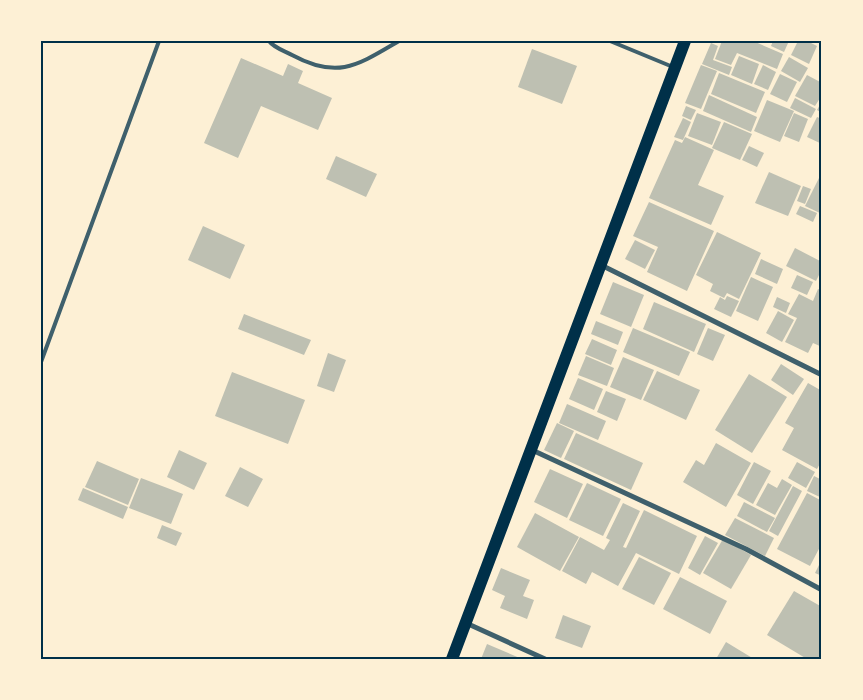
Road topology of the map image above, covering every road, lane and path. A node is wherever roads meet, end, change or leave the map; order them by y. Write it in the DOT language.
graph roads {
  1 [pos="159,41"];
  2 [pos="269,41"];
  3 [pos="399,41"];
  4 [pos="610,41"];
  5 [pos="686,41"];
  6 [pos="676,68"];
  7 [pos="600,264"];
  8 [pos="41,362"];
  9 [pos="822,375"];
  10 [pos="530,449"];
  11 [pos="822,590"];
  12 [pos="465,623"];
  13 [pos="452,659"];
  14 [pos="545,659"];
  1 -- 8 [label="lane"];
  2 -- 3 [label="lane"];
  4 -- 6 [label="lane"];
  5 -- 6 [label="main road"];
  6 -- 7 [label="main road"];
  7 -- 9 [label="street"];
  7 -- 10 [label="main road"];
  10 -- 11 [label="street"];
  10 -- 12 [label="main road"];
  12 -- 13 [label="main road"];
  12 -- 14 [label="street"];
}
